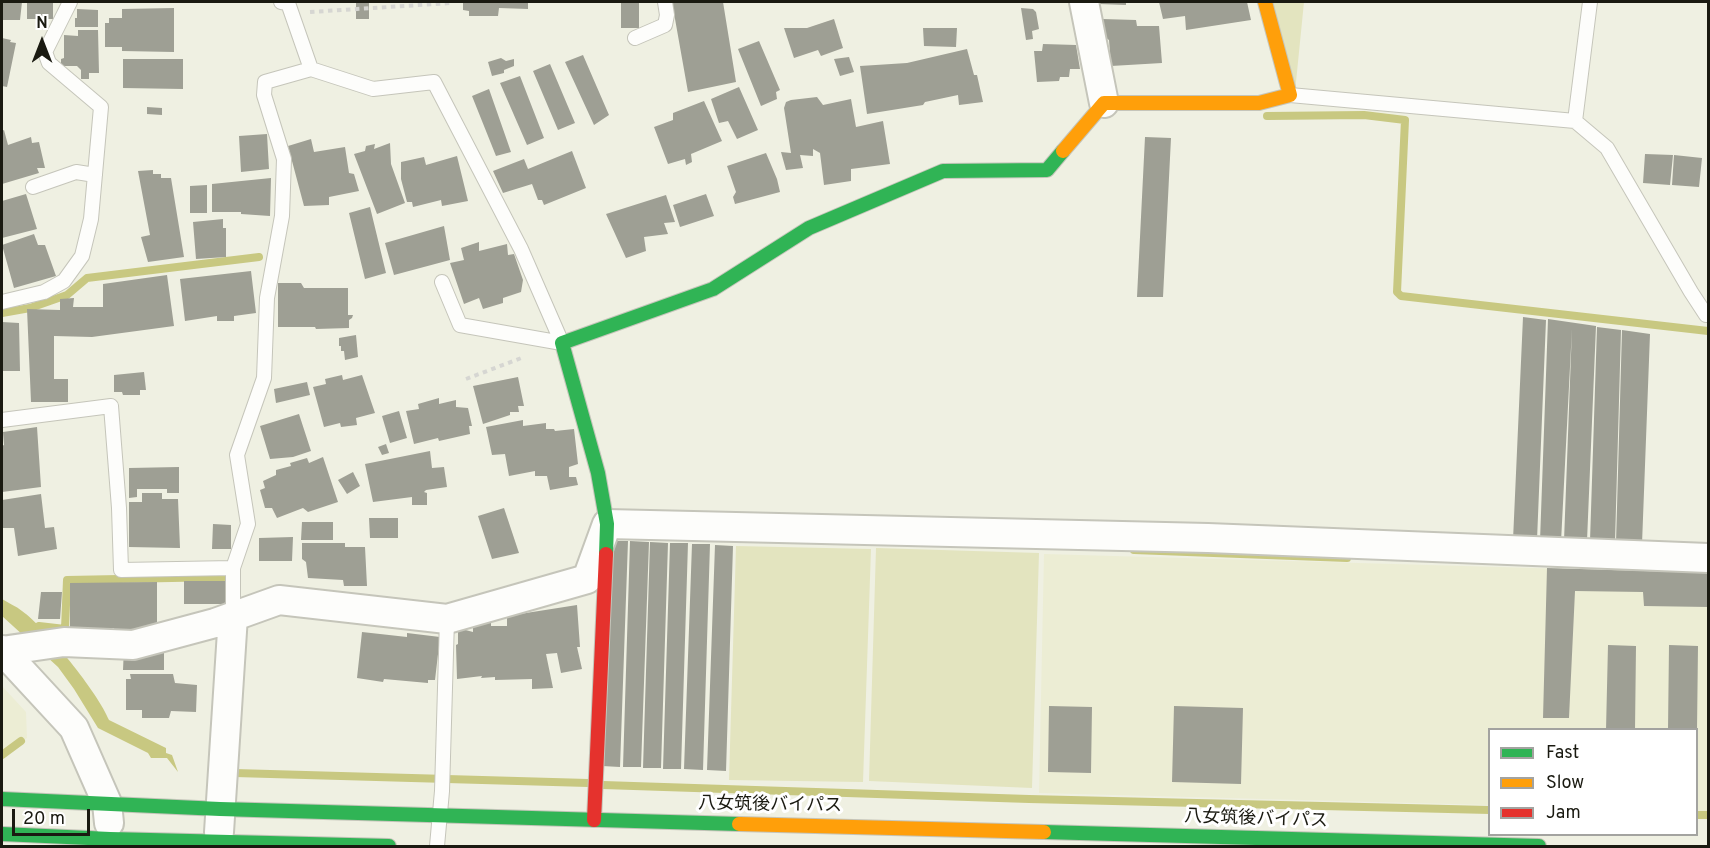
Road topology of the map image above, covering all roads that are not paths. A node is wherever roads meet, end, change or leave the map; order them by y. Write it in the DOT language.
graph roads {
  1 [pos="70,2"];
  2 [pos="281,2"];
  3 [pos="665,2"];
  4 [pos="1084,2"];
  5 [pos="1265,2"];
  6 [pos="1590,2"];
  7 [pos="635,38"];
  8 [pos="311,69"];
  9 [pos="1290,95"];
  10 [pos="1104,103"];
  11 [pos="1575,121"];
  12 [pos="95,175"];
  13 [pos="33,187"];
  14 [pos="442,282"];
  15 [pos="2,302"];
  16 [pos="1708,315"];
  17 [pos="562,343"];
  18 [pos="2,420"];
  19 [pos="607,524"];
  20 [pos="1708,558"];
  21 [pos="233,568"];
  22 [pos="233,616"];
  23 [pos="447,619"];
  24 [pos="2,650"];
  25 [pos="2,799"];
  26 [pos="107,803"];
  27 [pos="220,809"];
  28 [pos="440,814"];
  29 [pos="594,820"];
  30 [pos="2,834"];
  31 [pos="219,841"];
  32 [pos="110,842"];
  33 [pos="389,846"];
  34 [pos="437,846"];
  35 [pos="1539,846"];
  1 -- 12 [label="lane"];
  2 -- 8 [label="lane"];
  3 -- 7 [label="lane"];
  4 -- 10 [label="street"];
  5 -- 9 [label="main road"];
  6 -- 11 [label="lane"];
  8 -- 17 [label="lane"];
  8 -- 21 [label="lane"];
  9 -- 10 [label="main road"];
  9 -- 11 [label="lane"];
  10 -- 17 [label="main road"];
  11 -- 16 [label="lane"];
  12 -- 13 [label="lane"];
  12 -- 15 [label="lane"];
  14 -- 17 [label="lane"];
  17 -- 19 [label="main road"];
  18 -- 21 [label="lane"];
  19 -- 20 [label="street"];
  19 -- 23 [label="street"];
  19 -- 29 [label="main road"];
  21 -- 22 [label="lane"];
  22 -- 23 [label="street"];
  22 -- 24 [label="street"];
  22 -- 27 [label="street"];
  23 -- 28 [label="lane"];
  24 -- 26 [label="street"];
  25 -- 26 [label="main road, 八女筑後バイパス"];
  26 -- 27 [label="main road, 八女筑後バイパス"];
  26 -- 32 [label="street"];
  27 -- 28 [label="main road, 八女筑後バイパス"];
  27 -- 31 [label="street"];
  28 -- 29 [label="main road, 八女筑後バイパス"];
  28 -- 34 [label="lane"];
  29 -- 35 [label="main road, 八女筑後バイパス"];
  30 -- 32 [label="main road"];
  31 -- 32 [label="main road"];
  31 -- 33 [label="main road"];
}
